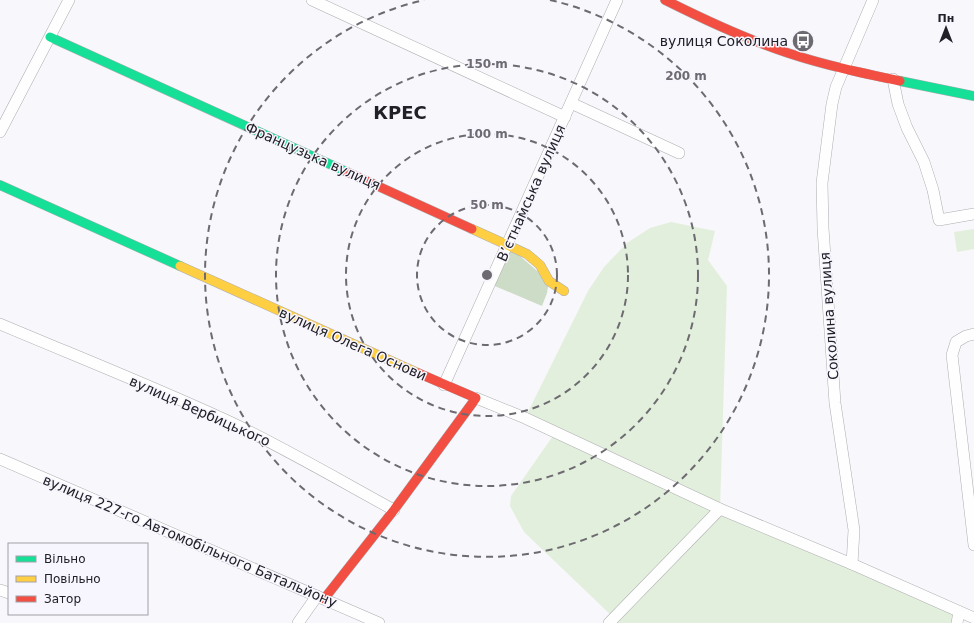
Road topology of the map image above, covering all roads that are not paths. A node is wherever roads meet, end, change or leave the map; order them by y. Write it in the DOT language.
graph roads {
  1 [pos="69,0"];
  2 [pos="312,0"];
  3 [pos="617,0"];
  4 [pos="665,0"];
  5 [pos="873,0"];
  6 [pos="50,37"];
  7 [pos="845,69"];
  8 [pos="893,80"];
  9 [pos="974,96"];
  10 [pos="571,104"];
  11 [pos="565,117"];
  12 [pos="0,132"];
  13 [pos="679,153"];
  14 [pos="0,185"];
  15 [pos="974,214"];
  16 [pos="508,244"];
  17 [pos="564,291"];
  18 [pos="0,324"];
  19 [pos="974,334"];
  20 [pos="444,385"];
  21 [pos="476,398"];
  22 [pos="0,459"];
  23 [pos="720,508"];
  24 [pos="394,510"];
  25 [pos="974,545"];
  26 [pos="852,564"];
  27 [pos="321,598"];
  28 [pos="958,618"];
  29 [pos="974,618"];
  30 [pos="298,623"];
  31 [pos="379,623"];
  32 [pos="609,623"];
  1 -- 6 [label="street"];
  2 -- 11 [label="street"];
  3 -- 10 [label="street, Вʼєтнамська вулиця"];
  4 -- 7 [label="street"];
  5 -- 7 [label="street, Соколина вулиця"];
  6 -- 12 [label="street"];
  6 -- 16 [label="street, Французька вулиця"];
  7 -- 8 [label="street"];
  7 -- 26 [label="street, Соколина вулиця"];
  8 -- 9 [label="street"];
  8 -- 15 [label="street"];
  10 -- 11 [label="street, Вʼєтнамська вулиця"];
  10 -- 13 [label="street"];
  11 -- 16 [label="street, Вʼєтнамська вулиця"];
  14 -- 20 [label="street, вулиця Олега Основи"];
  16 -- 17 [label="street, Французька вулиця"];
  16 -- 20 [label="street, Вʼєтнамська вулиця"];
  18 -- 24 [label="street, вулиця Вербицького"];
  19 -- 25 [label="street"];
  20 -- 21 [label="street, вулиця Олега Основи"];
  21 -- 23 [label="street"];
  21 -- 24 [label="street"];
  22 -- 27 [label="street, вулиця 227-го Автомобільного Батальйону"];
  23 -- 26 [label="street"];
  23 -- 32 [label="street"];
  24 -- 27 [label="street"];
  26 -- 28 [label="street"];
  27 -- 30 [label="street"];
  27 -- 31 [label="street, вулиця 227-го Автомобільного Батальйону"];
  28 -- 29 [label="street"];
}
